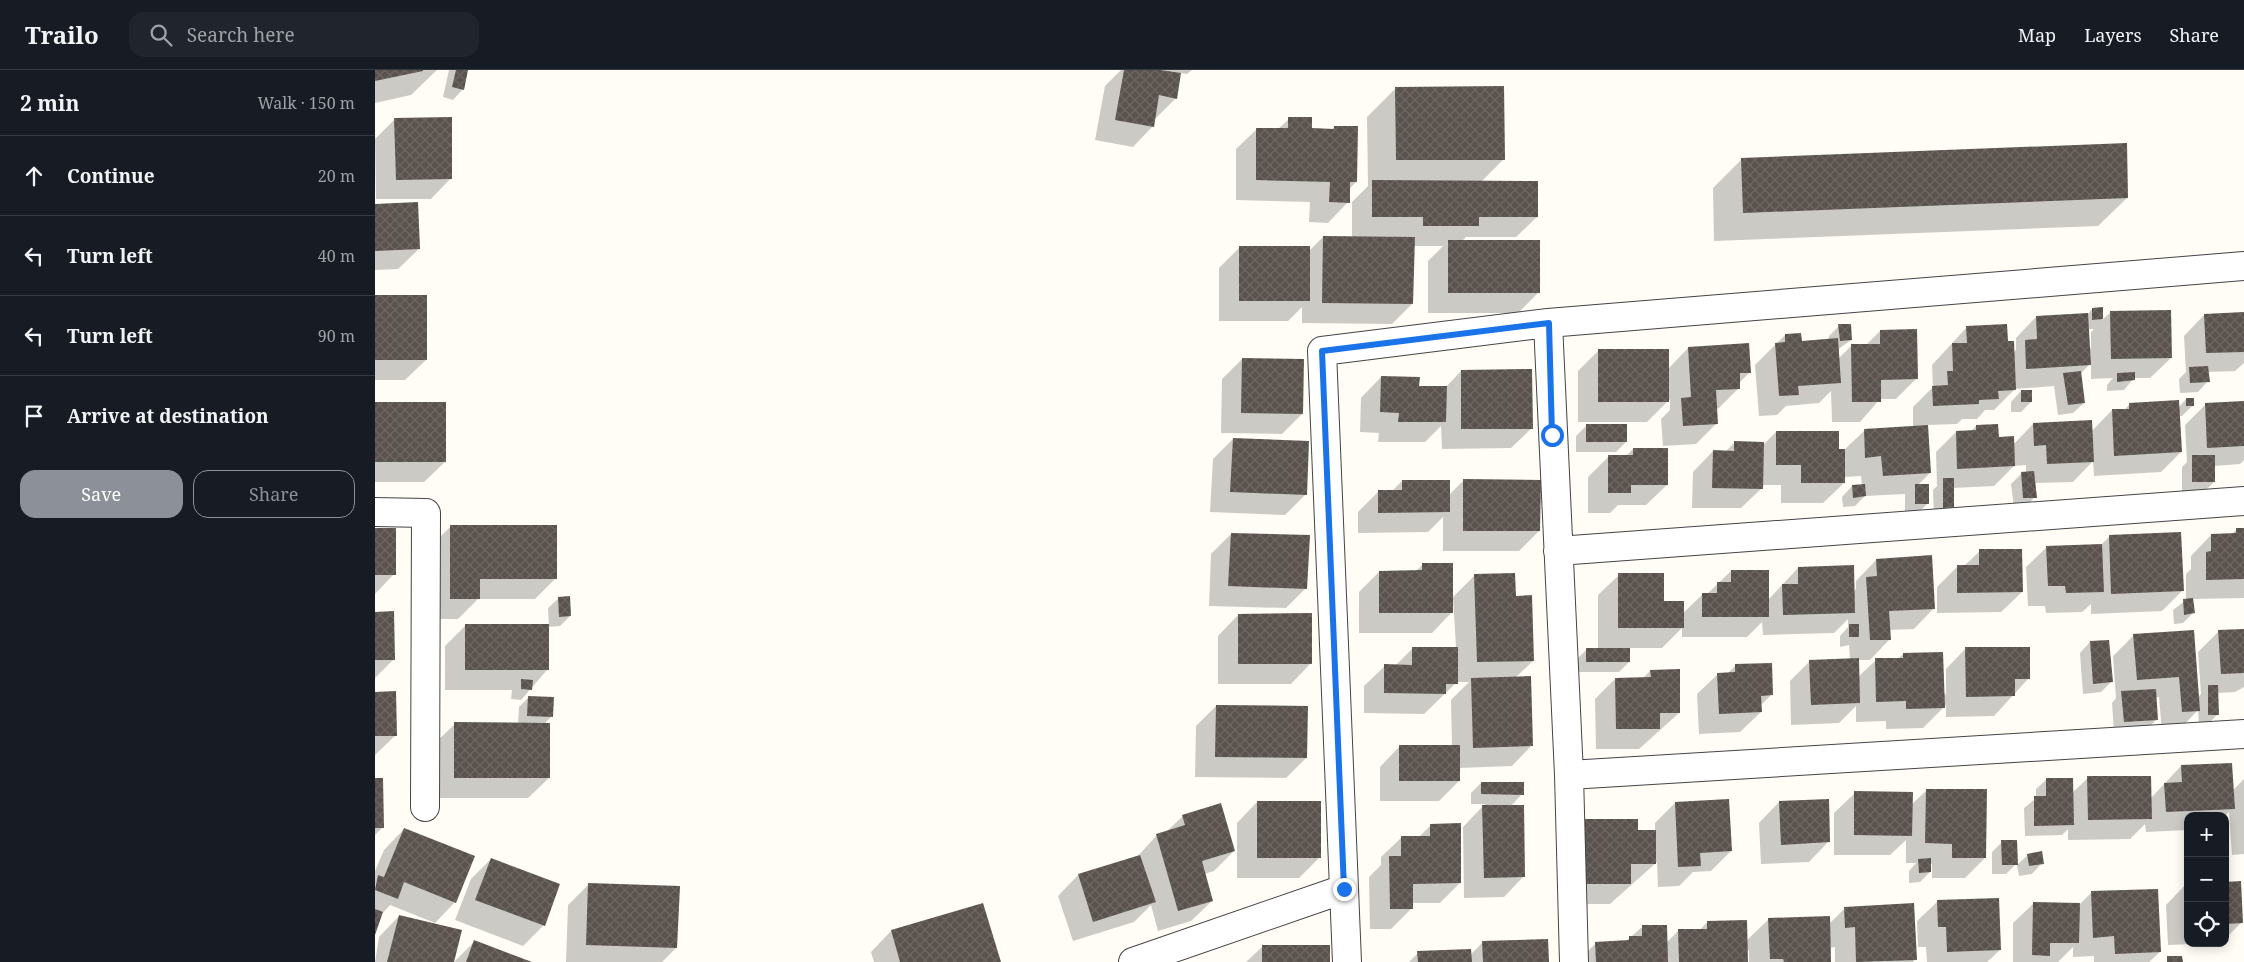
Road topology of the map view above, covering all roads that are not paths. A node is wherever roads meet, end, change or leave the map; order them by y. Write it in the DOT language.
graph roads {
  1 [pos="2244,266"];
  2 [pos="1549,323"];
  3 [pos="2244,501"];
  4 [pos="375,512"];
  5 [pos="1558,551"];
  6 [pos="2244,734"];
  7 [pos="1569,775"];
  8 [pos="425,807"];
  9 [pos="1344,889"];
  10 [pos="1133,962"];
  11 [pos="1347,962"];
  12 [pos="1574,962"];
  1 -- 2 [label="street"];
  2 -- 5 [label="street"];
  2 -- 9 [label="street"];
  3 -- 5 [label="street"];
  4 -- 8 [label="street"];
  5 -- 7 [label="street"];
  6 -- 7 [label="street"];
  7 -- 12 [label="street"];
  9 -- 10 [label="street"];
  9 -- 11 [label="street"];
}
